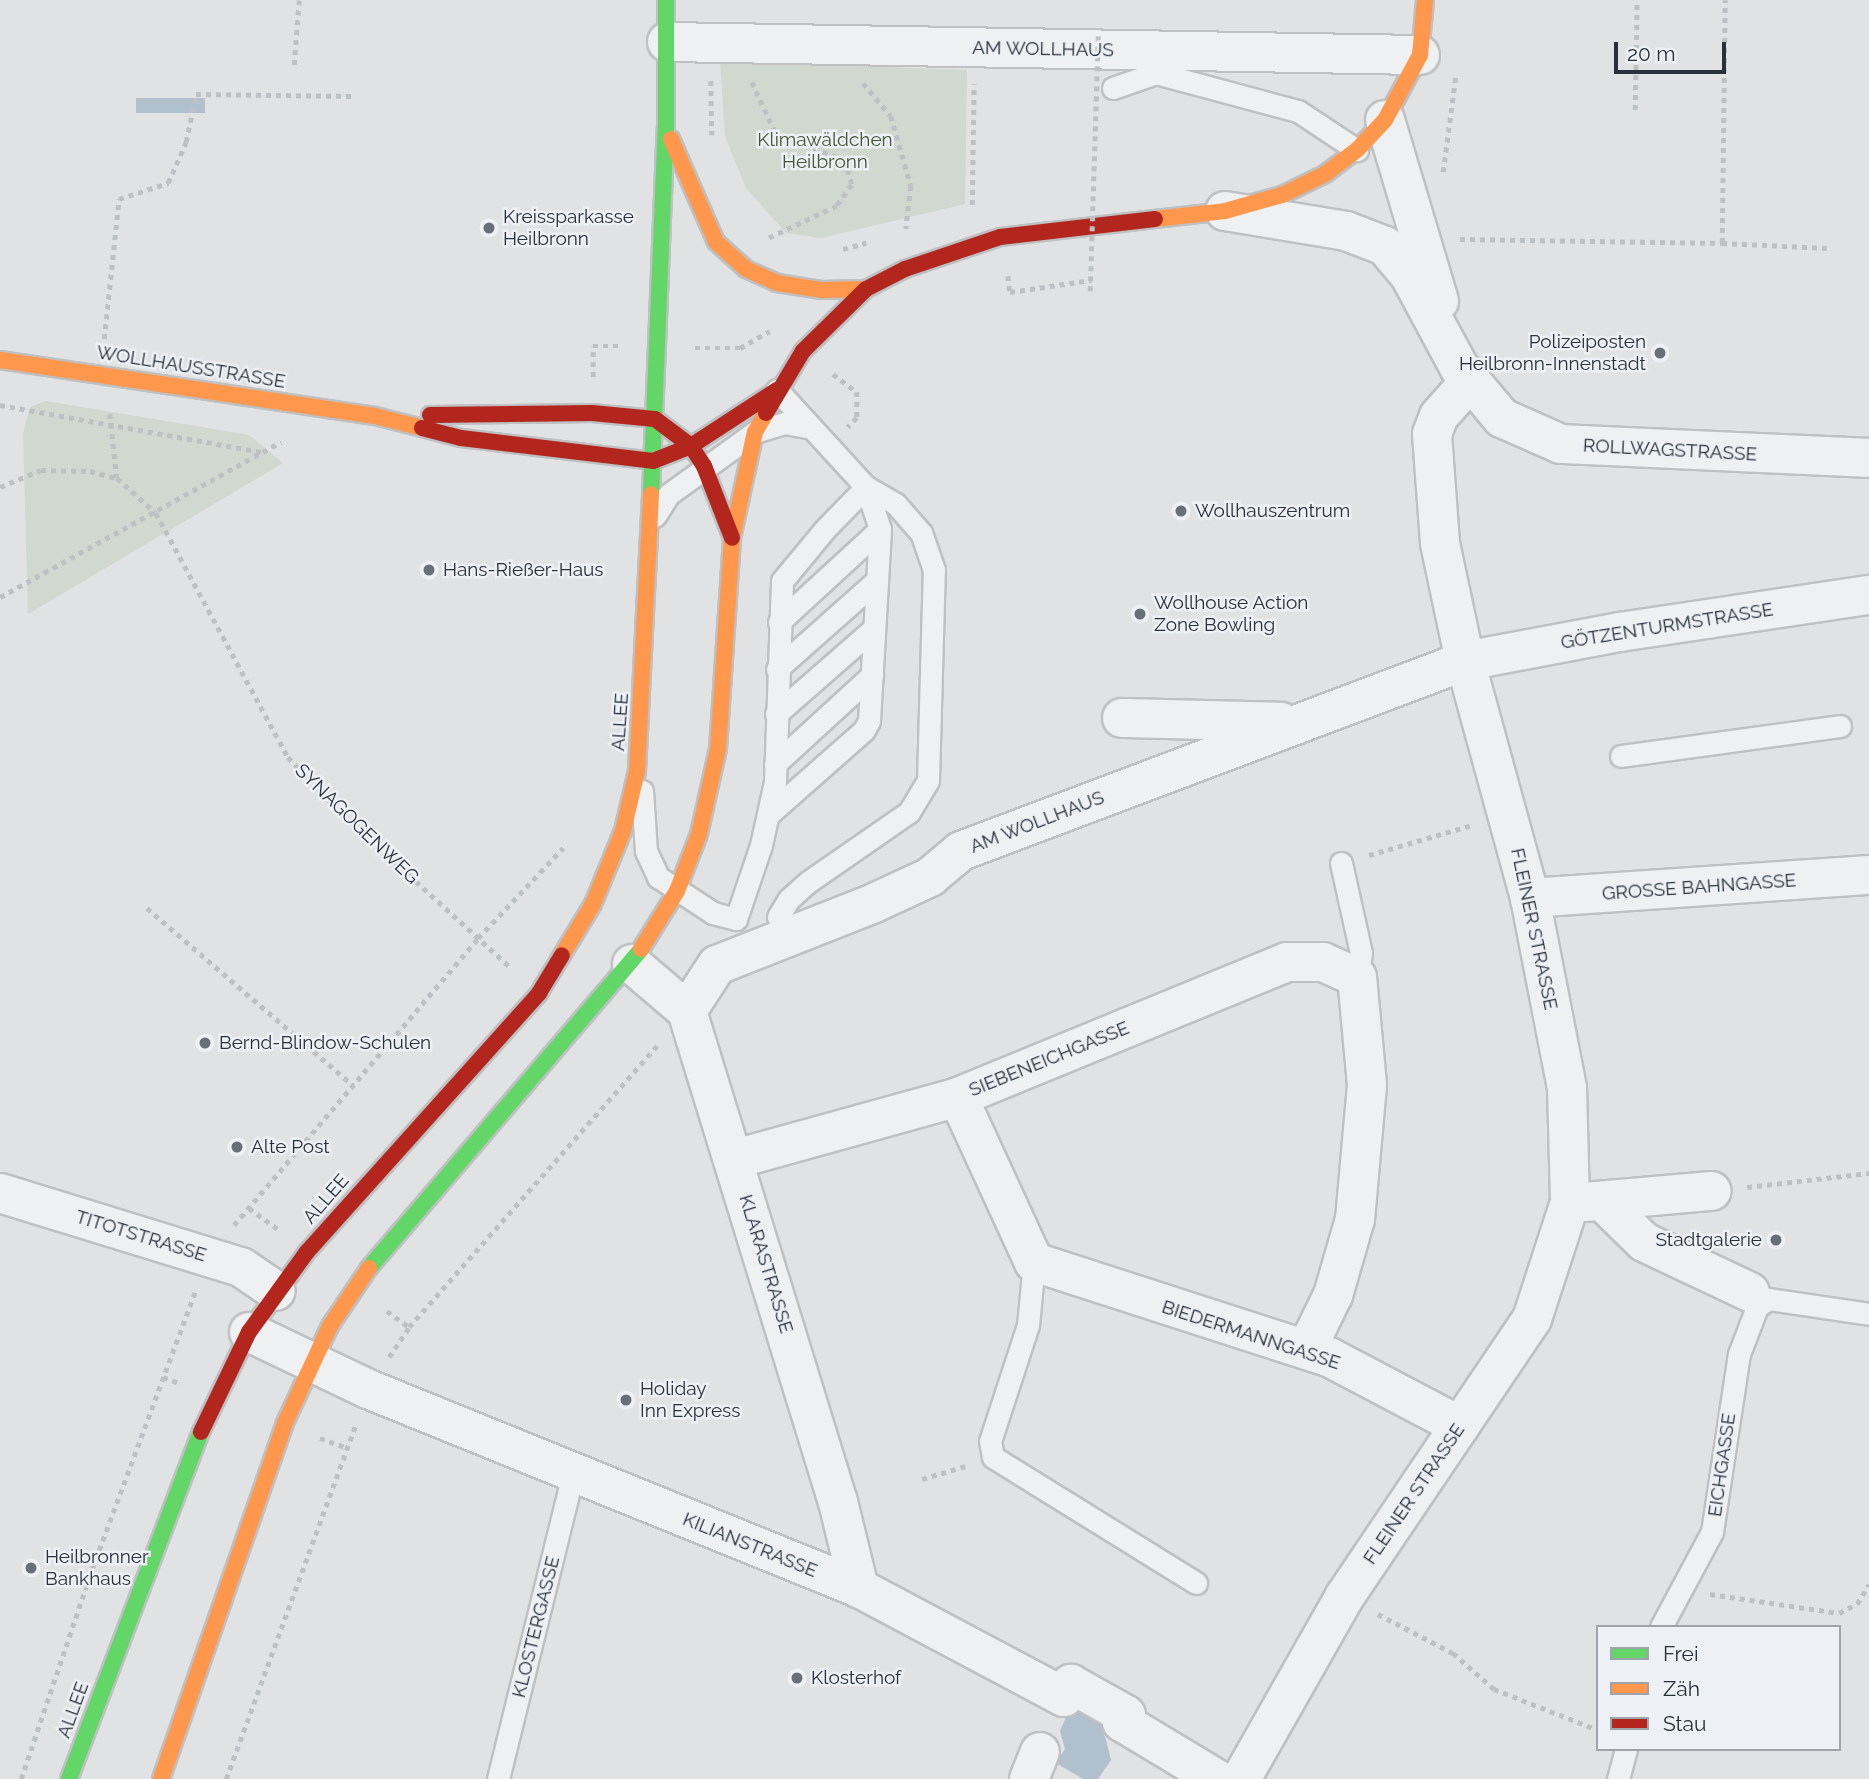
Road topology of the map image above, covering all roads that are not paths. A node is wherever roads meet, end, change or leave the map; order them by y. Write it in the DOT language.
graph roads {
  1 [pos="666,0"];
  2 [pos="1425,0"];
  3 [pos="667,42"];
  4 [pos="1420,55"];
  5 [pos="1113,88"];
  6 [pos="1385,120"];
  7 [pos="666,127"];
  8 [pos="1357,150"];
  9 [pos="1225,211"];
  10 [pos="866,289"];
  11 [pos="0,360"];
  12 [pos="1464,374"];
  13 [pos="777,390"];
  14 [pos="375,416"];
  15 [pos="655,419"];
  16 [pos="811,428"];
  17 [pos="755,432"];
  18 [pos="691,446"];
  19 [pos="1869,458"];
  20 [pos="653,461"];
  21 [pos="704,466"];
  22 [pos="866,487"];
  23 [pos="652,521"];
  24 [pos="880,528"];
  25 [pos="732,538"];
  26 [pos="876,581"];
  27 [pos="1869,595"];
  28 [pos="779,622"];
  29 [pos="873,629"];
  30 [pos="1465,661"];
  31 [pos="777,669"];
  32 [pos="872,675"];
  33 [pos="776,715"];
  34 [pos="1122,718"];
  35 [pos="1300,723"];
  36 [pos="1840,726"];
  37 [pos="1621,756"];
  38 [pos="775,764"];
  39 [pos="637,771"];
  40 [pos="770,813"];
  41 [pos="1341,863"];
  42 [pos="1869,875"];
  43 [pos="677,891"];
  44 [pos="1530,898"];
  45 [pos="778,917"];
  46 [pos="632,964"];
  47 [pos="1357,977"];
  48 [pos="687,1011"];
  49 [pos="958,1097"];
  50 [pos="735,1159"];
  51 [pos="1712,1191"];
  52 [pos="0,1193"];
  53 [pos="1586,1202"];
  54 [pos="1034,1262"];
  55 [pos="276,1291"];
  56 [pos="1759,1296"];
  57 [pos="1869,1314"];
  58 [pos="249,1332"];
  59 [pos="1306,1350"];
  60 [pos="311,1361"];
  61 [pos="1460,1426"];
  62 [pos="573,1474"];
  63 [pos="1196,1583"];
  64 [pos="859,1588"];
  65 [pos="1662,1625"];
  66 [pos="1625,1751"];
  67 [pos="69,1779"];
  68 [pos="162,1779"];
  69 [pos="498,1779"];
  70 [pos="1217,1779"];
  71 [pos="1241,1779"];
  72 [pos="1618,1779"];
  1 -- 3 [label="main road"];
  2 -- 4 [label="main road"];
  3 -- 4 [label="street, AM WOLLHAUS"];
  3 -- 7 [label="main road"];
  4 -- 6 [label="main road"];
  5 -- 8 [label="lane"];
  6 -- 8 [label="main road"];
  6 -- 12 [label="street, ROLLWAGSTRASSE"];
  7 -- 10 [label="main road"];
  7 -- 15 [label="main road"];
  8 -- 9 [label="main road"];
  9 -- 10 [label="main road"];
  9 -- 12 [label="street, ROLLWAGSTRASSE"];
  10 -- 13 [label="main road"];
  11 -- 14 [label="main road, WOLLHAUSSTRASSE"];
  12 -- 19 [label="street, ROLLWAGSTRASSE"];
  12 -- 30 [label="street"];
  13 -- 16 [label="lane"];
  13 -- 17 [label="main road"];
  13 -- 18 [label="main road"];
  14 -- 15 [label="main road, WOLLHAUSSTRASSE"];
  14 -- 20 [label="main road, WOLLHAUSSTRASSE"];
  15 -- 18 [label="main road"];
  15 -- 20 [label="main road"];
  16 -- 17 [label="lane"];
  16 -- 22 [label="lane"];
  17 -- 21 [label="lane"];
  17 -- 25 [label="main road"];
  18 -- 20 [label="main road"];
  18 -- 21 [label="main road"];
  20 -- 23 [label="main road"];
  21 -- 23 [label="lane"];
  21 -- 25 [label="main road"];
  22 -- 24 [label="lane"];
  22 -- 28 [label="lane"];
  22 -- 45 [label="lane"];
  23 -- 39 [label="main road, ALLEE"];
  24 -- 26 [label="lane"];
  24 -- 28 [label="lane"];
  25 -- 43 [label="main road"];
  26 -- 29 [label="lane"];
  26 -- 31 [label="lane"];
  27 -- 30 [label="street, GÖTZENTURMSTRASSE"];
  28 -- 31 [label="lane"];
  29 -- 32 [label="lane"];
  29 -- 33 [label="lane"];
  30 -- 35 [label="street, AM WOLLHAUS"];
  30 -- 44 [label="street, FLEINER STRASSE"];
  31 -- 33 [label="lane"];
  32 -- 38 [label="lane"];
  32 -- 40 [label="lane"];
  33 -- 38 [label="lane"];
  34 -- 35 [label="street, AM WOLLHAUS"];
  35 -- 48 [label="street, AM WOLLHAUS"];
  36 -- 37 [label="lane"];
  38 -- 40 [label="lane"];
  39 -- 43 [label="lane"];
  39 -- 55 [label="main road, ALLEE"];
  40 -- 43 [label="lane"];
  41 -- 47 [label="lane"];
  42 -- 44 [label="street, GROSSE BAHNGASSE"];
  43 -- 46 [label="main road"];
  44 -- 53 [label="street, FLEINER STRASSE"];
  46 -- 48 [label="street"];
  46 -- 60 [label="main road"];
  47 -- 49 [label="street, SIEBENEICHGASSE"];
  47 -- 59 [label="street"];
  48 -- 50 [label="street, KLARASTRASSE"];
  49 -- 50 [label="street, SIEBENEICHGASSE"];
  49 -- 54 [label="street"];
  50 -- 64 [label="street, KLARASTRASSE"];
  51 -- 53 [label="street"];
  52 -- 55 [label="street, TITOTSTRASSE"];
  53 -- 56 [label="street"];
  53 -- 61 [label="street, FLEINER STRASSE"];
  54 -- 59 [label="street, BIEDERMANNGASSE"];
  54 -- 63 [label="lane"];
  55 -- 58 [label="main road, ALLEE"];
  56 -- 57 [label="lane"];
  56 -- 65 [label="lane, EICHGASSE"];
  58 -- 60 [label="street, KILIANSTRASSE"];
  58 -- 67 [label="main road, ALLEE"];
  59 -- 61 [label="street, BIEDERMANNGASSE"];
  60 -- 62 [label="street, KILIANSTRASSE"];
  60 -- 68 [label="main road"];
  61 -- 71 [label="street, FLEINER STRASSE"];
  62 -- 64 [label="street, KILIANSTRASSE"];
  62 -- 69 [label="lane, KLOSTERGASSE"];
  64 -- 70 [label="street, KILIANSTRASSE"];
  66 -- 72 [label="lane"];
}
